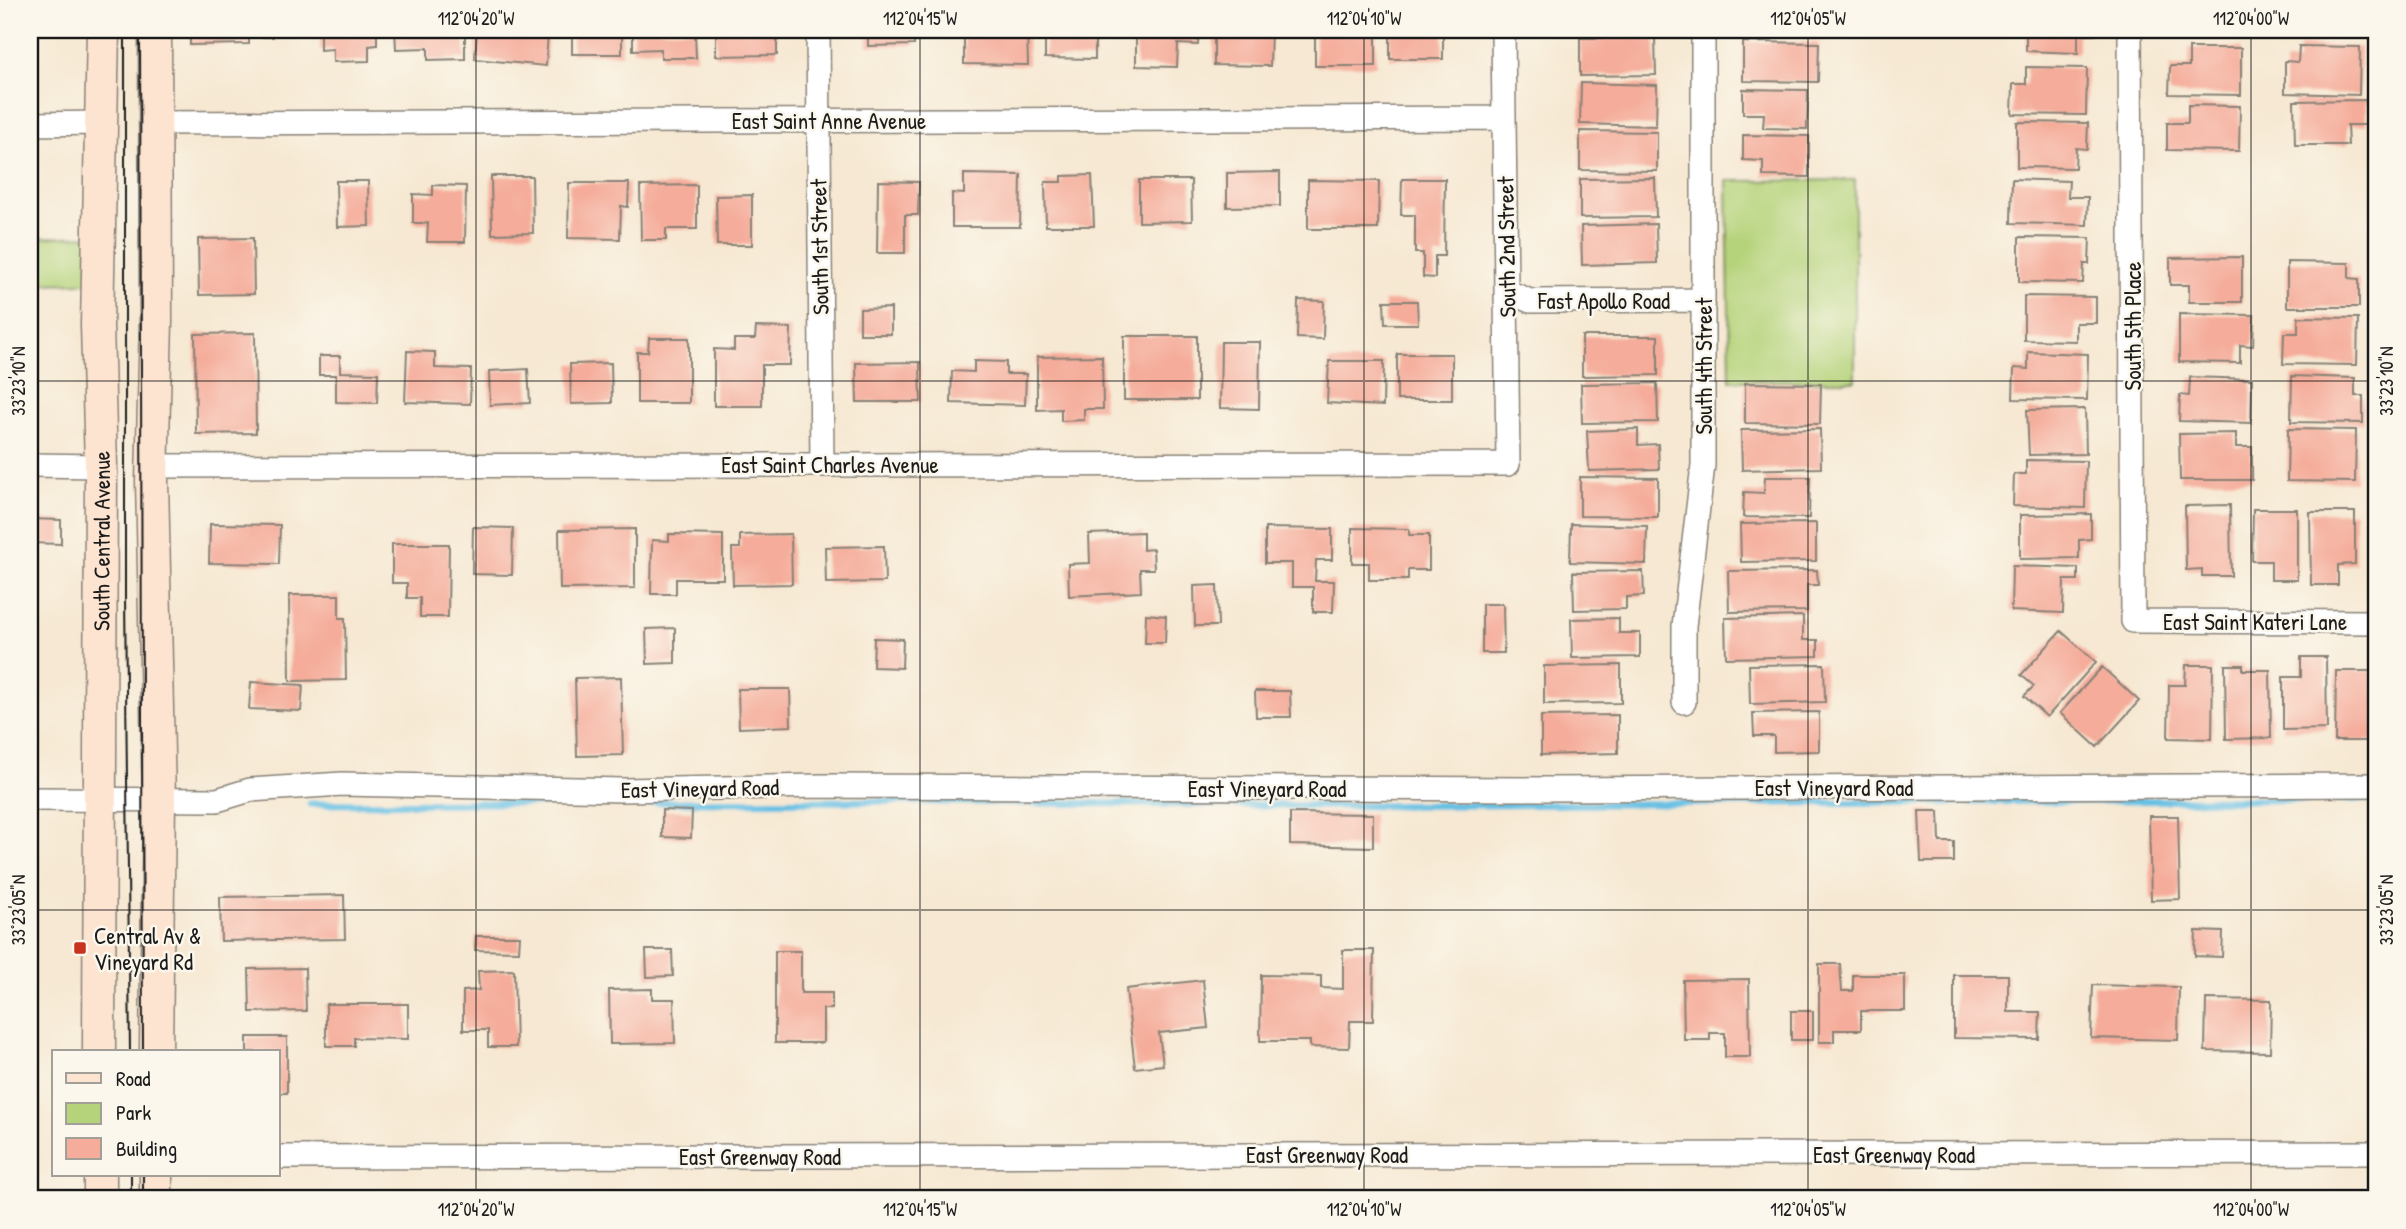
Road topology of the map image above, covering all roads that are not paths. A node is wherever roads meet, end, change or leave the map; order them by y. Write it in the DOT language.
graph roads {
  1 [pos="103,30"];
  2 [pos="155,30"];
  3 [pos="818,30"];
  4 [pos="1503,30"];
  5 [pos="1703,30"];
  6 [pos="2130,30"];
  7 [pos="1504,118"];
  8 [pos="818,120"];
  9 [pos="30,124"];
  10 [pos="103,124"];
  11 [pos="153,124"];
  12 [pos="1506,291"];
  13 [pos="1703,300"];
  14 [pos="821,464"];
  15 [pos="1508,464"];
  16 [pos="30,465"];
  17 [pos="101,466"];
  18 [pos="153,466"];
  19 [pos="2133,621"];
  20 [pos="2376,622"];
  21 [pos="1684,702"];
  22 [pos="2376,785"];
  23 [pos="30,799"];
  24 [pos="159,800"];
  25 [pos="98,801"];
  26 [pos="99,1050"];
  27 [pos="156,1050"];
  28 [pos="2376,1153"];
  29 [pos="280,1157"];
  30 [pos="100,1176"];
  31 [pos="156,1176"];
  32 [pos="100,1199"];
  33 [pos="156,1199"];
  1 -- 10 [label="main road, South Central Avenue"];
  2 -- 11 [label="main road"];
  3 -- 8 [label="street, South 1st Street"];
  4 -- 7 [label="street, South 2nd Street"];
  5 -- 13 [label="street, South 4th Street"];
  6 -- 19 [label="street, South 5th Place"];
  7 -- 8 [label="street, East Saint Anne Avenue"];
  7 -- 12 [label="street, South 2nd Street"];
  8 -- 11 [label="street, East Saint Anne Avenue"];
  8 -- 14 [label="street, South 1st Street"];
  9 -- 10 [label="street"];
  10 -- 17 [label="main road, South Central Avenue"];
  11 -- 18 [label="main road"];
  12 -- 13 [label="street, Fast Apollo Road"];
  12 -- 15 [label="street, South 2nd Street"];
  13 -- 21 [label="street, South 4th Street"];
  14 -- 15 [label="street, East Saint Charles Avenue"];
  14 -- 18 [label="street, East Saint Charles Avenue"];
  16 -- 17 [label="street"];
  17 -- 25 [label="main road, South Central Avenue"];
  18 -- 24 [label="main road"];
  19 -- 20 [label="street, East Saint Kateri Lane"];
  22 -- 24 [label="street, East Vineyard Road"];
  23 -- 25 [label="street, East Vineyard Road"];
  24 -- 25 [label="street, East Vineyard Road"];
  24 -- 27 [label="main road"];
  25 -- 26 [label="main road, South Central Avenue"];
  28 -- 29 [label="street, East Greenway Road"];
  30 -- 32 [label="main road"];
  31 -- 33 [label="main road"];
}
